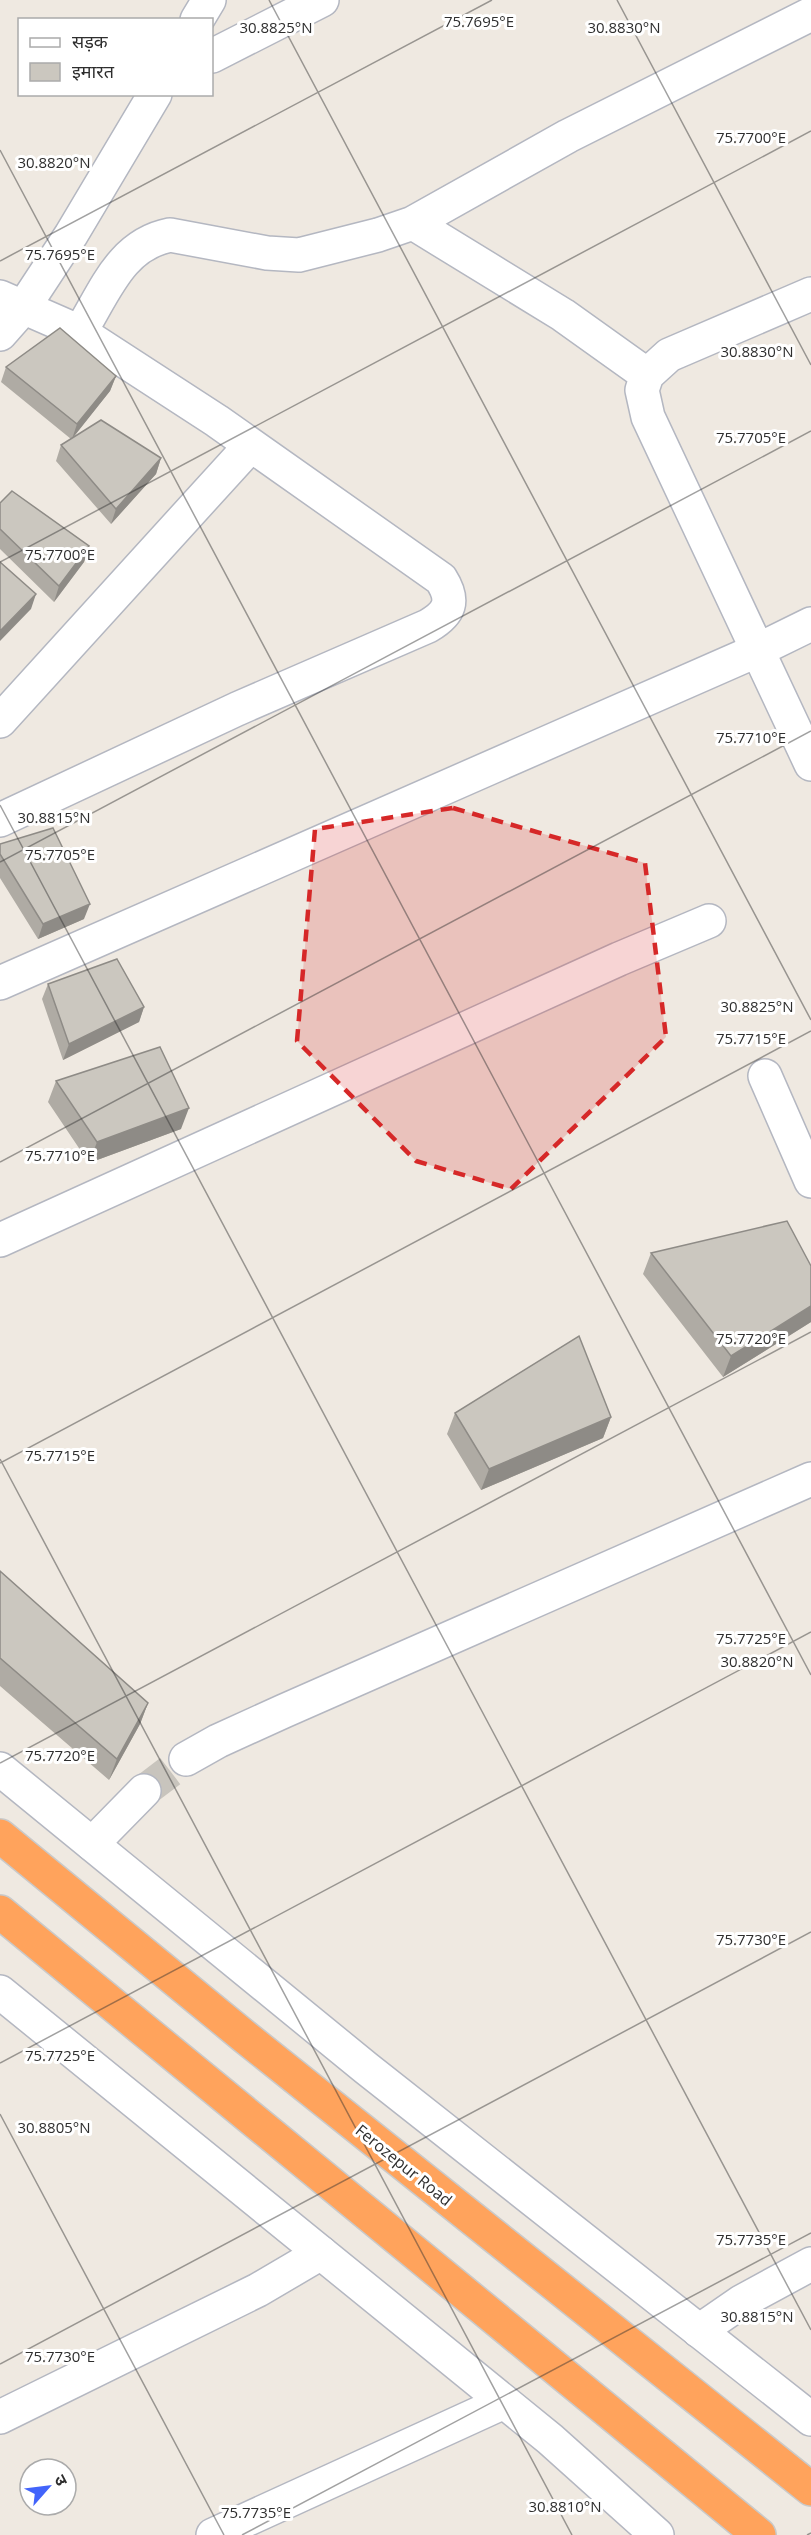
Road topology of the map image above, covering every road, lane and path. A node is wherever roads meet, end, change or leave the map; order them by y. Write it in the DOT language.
graph roads {
  1 [pos="209,0"];
  2 [pos="322,0"];
  3 [pos="811,14"];
  4 [pos="198,18"];
  5 [pos="213,55"];
  6 [pos="154,96"];
  7 [pos="413,223"];
  8 [pos="811,294"];
  9 [pos="12,302"];
  10 [pos="80,332"];
  11 [pos="0,334"];
  12 [pos="647,375"];
  13 [pos="250,446"];
  14 [pos="811,624"];
  15 [pos="758,650"];
  16 [pos="0,720"];
  17 [pos="811,765"];
  18 [pos="0,820"];
  19 [pos="709,921"];
  20 [pos="0,983"];
  21 [pos="765,1076"];
  22 [pos="811,1181"];
  23 [pos="0,1240"];
  24 [pos="811,1479"];
  25 [pos="186,1759"];
  26 [pos="0,1769"];
  27 [pos="144,1791"];
  28 [pos="0,1836"];
  29 [pos="92,1844"];
  30 [pos="0,1912"];
  31 [pos="0,1992"];
  32 [pos="321,2253"];
  33 [pos="811,2264"];
  34 [pos="699,2331"];
  35 [pos="504,2402"];
  36 [pos="0,2417"];
  37 [pos="811,2419"];
  38 [pos="811,2490"];
  39 [pos="213,2535"];
  40 [pos="657,2535"];
  41 [pos="759,2535"];
  1 -- 4 [label="street"];
  2 -- 5 [label="street"];
  3 -- 7 [label="street"];
  6 -- 9 [label="street"];
  7 -- 10 [label="street"];
  7 -- 12 [label="street"];
  8 -- 12 [label="street"];
  9 -- 10 [label="street"];
  9 -- 11 [label="street"];
  10 -- 13 [label="street"];
  12 -- 15 [label="street"];
  13 -- 16 [label="street"];
  13 -- 18 [label="street"];
  14 -- 15 [label="street"];
  15 -- 17 [label="street"];
  15 -- 20 [label="street"];
  19 -- 23 [label="street"];
  21 -- 22 [label="street"];
  24 -- 25 [label="street"];
  26 -- 29 [label="street"];
  27 -- 29 [label="street"];
  28 -- 38 [label="highway, Ferozepur Road"];
  29 -- 34 [label="street"];
  30 -- 41 [label="highway"];
  31 -- 32 [label="street"];
  32 -- 35 [label="street"];
  32 -- 36 [label="street"];
  33 -- 34 [label="street"];
  34 -- 37 [label="street"];
  35 -- 39 [label="street"];
  35 -- 40 [label="street"];
}
